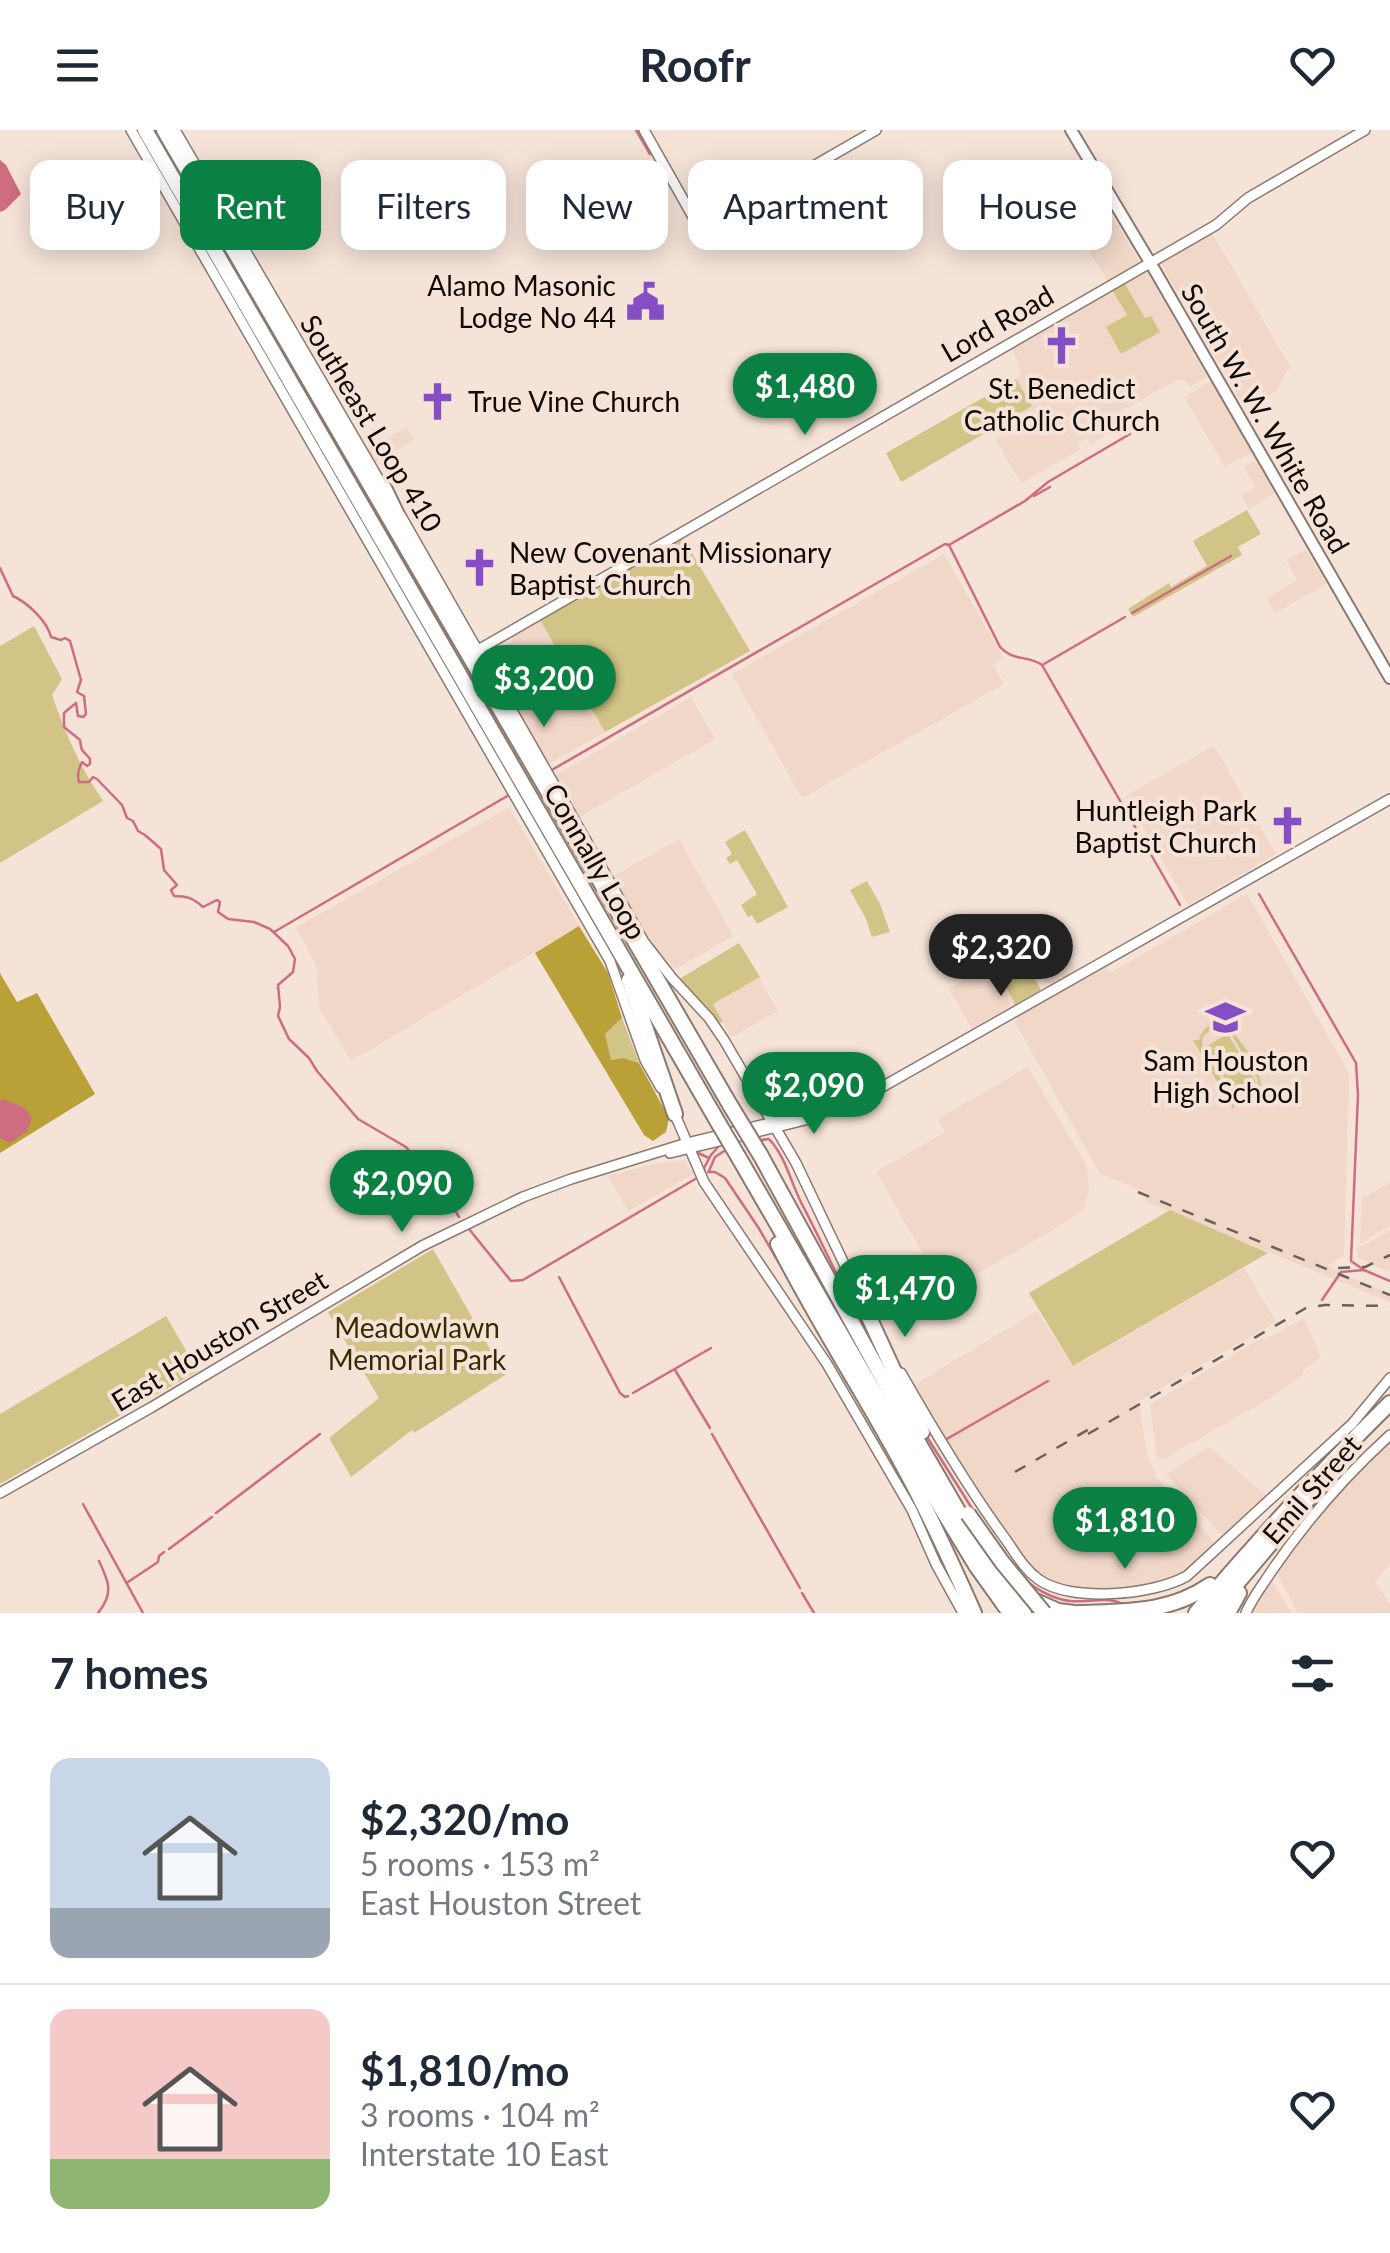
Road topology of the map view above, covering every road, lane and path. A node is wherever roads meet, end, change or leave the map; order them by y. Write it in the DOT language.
graph roads {
  1 [pos="131,130"];
  2 [pos="145,130"];
  3 [pos="164,130"];
  4 [pos="175,130"];
  5 [pos="644,130"];
  6 [pos="876,130"];
  7 [pos="1071,130"];
  8 [pos="1365,130"];
  9 [pos="182,160"];
  10 [pos="234,250"];
  11 [pos="238,250"];
  12 [pos="1150,262"];
  13 [pos="264,284"];
  14 [pos="384,488"];
  15 [pos="478,650"];
  16 [pos="1390,678"];
  17 [pos="485,686"];
  18 [pos="1390,799"];
  19 [pos="618,947"];
  20 [pos="836,1106"];
  21 [pos="675,1114"];
  22 [pos="793,1123"];
  23 [pos="773,1125"];
  24 [pos="682,1130"];
  25 [pos="688,1146"];
  26 [pos="787,1147"];
  27 [pos="669,1151"];
  28 [pos="696,1168"];
  29 [pos="751,1179"];
  30 [pos="820,1262"];
  31 [pos="868,1315"];
  32 [pos="1390,1378"];
  33 [pos="1390,1402"];
  34 [pos="1390,1415"];
  35 [pos="908,1423"];
  36 [pos="1390,1435"];
  37 [pos="924,1437"];
  38 [pos="1321,1472"];
  39 [pos="0,1494"];
  40 [pos="1309,1498"];
  41 [pos="943,1511"];
  42 [pos="1210,1585"];
  43 [pos="1018,1588"];
  44 [pos="964,1613"];
  45 [pos="974,1613"];
  46 [pos="998,1613"];
  47 [pos="1010,1613"];
  48 [pos="1024,1613"];
  49 [pos="1035,1613"];
  50 [pos="1044,1613"];
  51 [pos="1076,1613"];
  52 [pos="1186,1613"];
  53 [pos="1196,1613"];
  54 [pos="1212,1613"];
  55 [pos="1225,1613"];
  56 [pos="1246,1613"];
  1 -- 21 [label="main road"];
  2 -- 19 [label="highway, Connally Loop"];
  3 -- 9 [label="highway, Connally Loop"];
  4 -- 13 [label="main road, Southeast Loop 410"];
  5 -- 6 [label="main road"];
  7 -- 12 [label="main road, South W. W. White Road"];
  8 -- 12 [label="main road, Lord Road"];
  10 -- 17 [label="highway, Connally Loop"];
  11 -- 13 [label="highway"];
  12 -- 15 [label="main road, Lord Road"];
  12 -- 16 [label="main road, South W. W. White Road"];
  13 -- 14 [label="main road, Southeast Loop 410"];
  14 -- 15 [label="main road, Southeast Loop 410"];
  14 -- 17 [label="highway"];
  15 -- 23 [label="main road, Southeast Loop 410"];
  17 -- 30 [label="highway, Connally Loop, bridge"];
  18 -- 20 [label="main road, East Houston Street"];
  19 -- 21 [label="highway"];
  19 -- 29 [label="highway, Connally Loop, bridge"];
  20 -- 22 [label="main road, East Houston Street"];
  20 -- 23 [label="main road, East Houston Street"];
  21 -- 24 [label="main road"];
  22 -- 23 [label="main road, East Houston Street"];
  22 -- 26 [label="main road"];
  23 -- 25 [label="main road, East Houston Street"];
  23 -- 26 [label="main road, Southeast Loop 410"];
  24 -- 25 [label="main road"];
  24 -- 27 [label="main road"];
  25 -- 27 [label="main road, East Houston Street"];
  25 -- 28 [label="main road"];
  26 -- 31 [label="main road, Southeast Loop 410"];
  27 -- 28 [label="main road"];
  27 -- 39 [label="main road, East Houston Street"];
  28 -- 44 [label="main road"];
  29 -- 41 [label="highway, Connally Loop"];
  29 -- 45 [label="highway"];
  30 -- 35 [label="highway, Connally Loop"];
  30 -- 37 [label="highway"];
  31 -- 32 [label="main road, Southeast Loop 410"];
  31 -- 37 [label="highway"];
  33 -- 38 [label="highway"];
  34 -- 40 [label="highway"];
  35 -- 43 [label="highway"];
  35 -- 48 [label="highway, Connally Loop"];
  36 -- 56 [label="main road, Emil Street"];
  37 -- 50 [label="highway, bridge"];
  38 -- 42 [label="highway"];
  38 -- 53 [label="highway"];
  40 -- 54 [label="highway"];
  40 -- 55 [label="highway"];
  41 -- 46 [label="highway"];
  41 -- 47 [label="highway, Connally Loop"];
  42 -- 51 [label="highway"];
  42 -- 52 [label="highway"];
  43 -- 49 [label="highway"];
  43 -- 51 [label="highway"];
}
